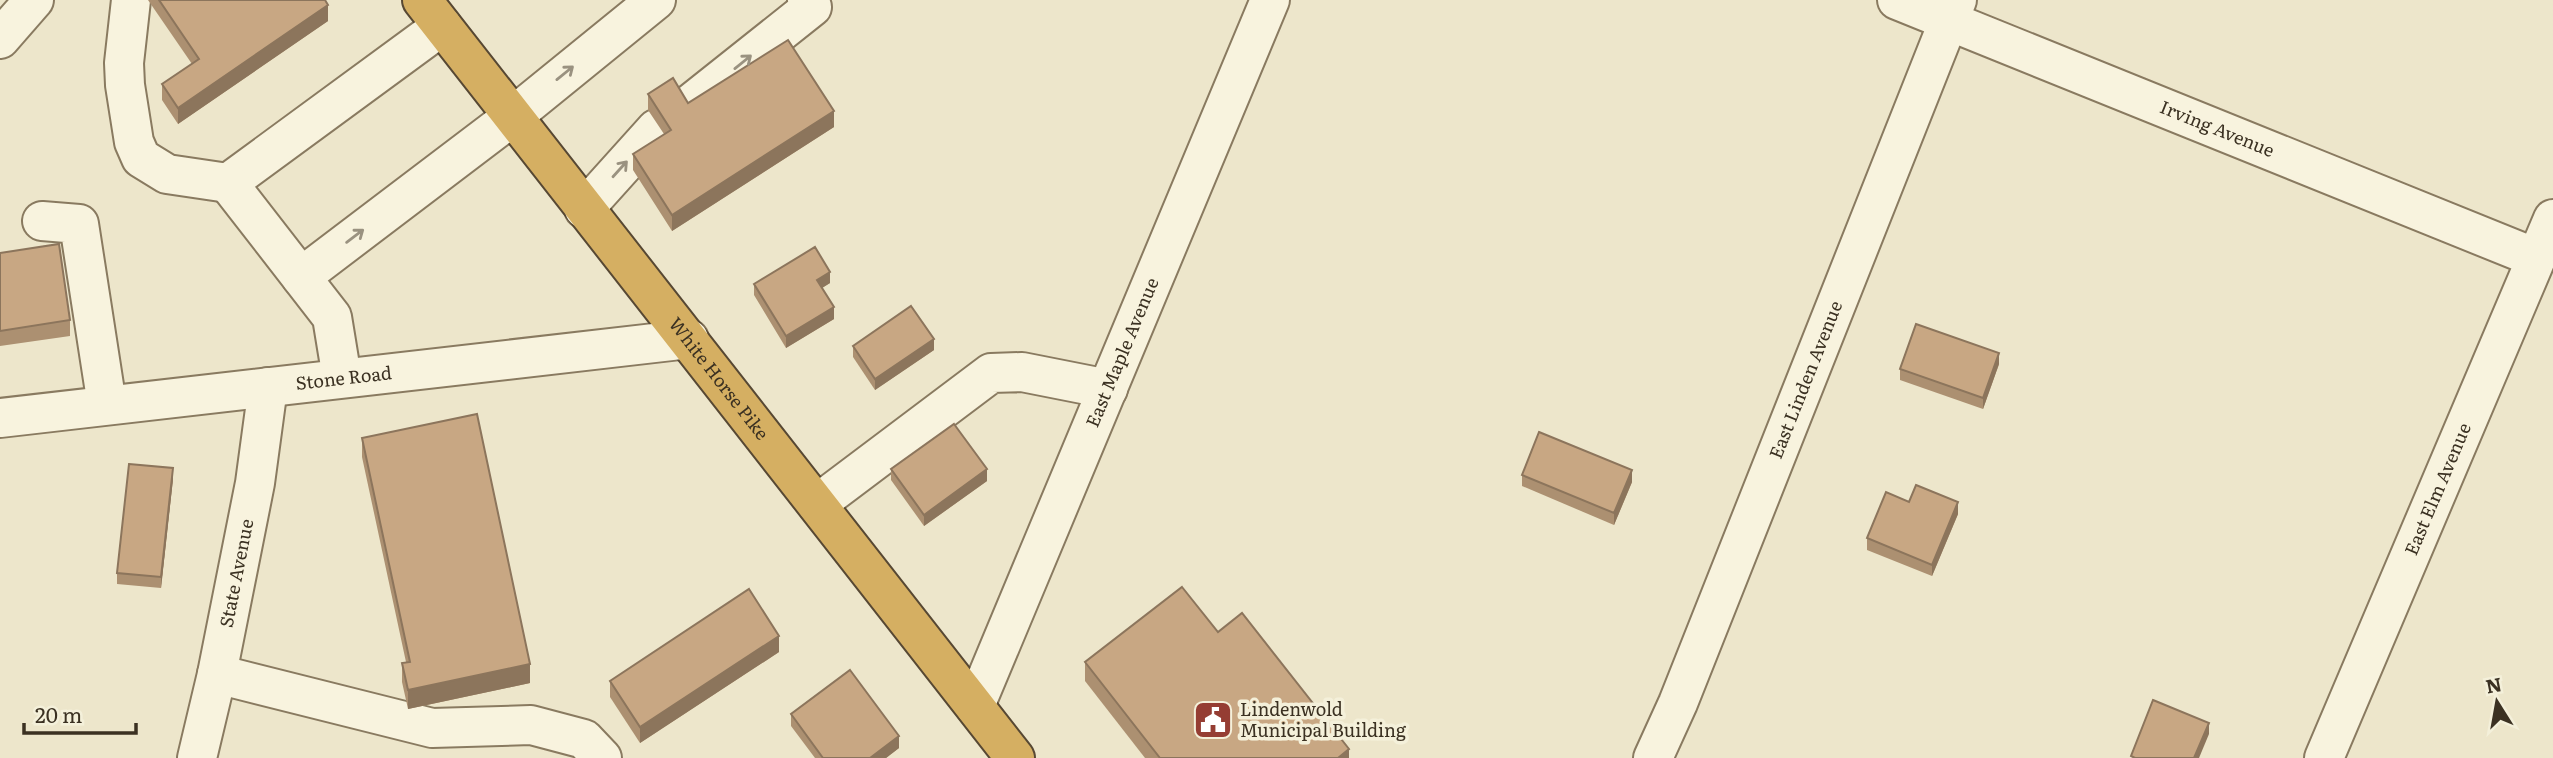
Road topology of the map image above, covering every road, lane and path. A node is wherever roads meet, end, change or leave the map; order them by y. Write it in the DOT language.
graph roads {
  1 [pos="34,0"];
  2 [pos="131,0"];
  3 [pos="656,0"];
  4 [pos="1270,0"];
  5 [pos="1897,0"];
  6 [pos="810,3"];
  7 [pos="1953,10"];
  8 [pos="432,13"];
  9 [pos="0,39"];
  10 [pos="690,104"];
  11 [pos="512,117"];
  12 [pos="656,130"];
  13 [pos="228,183"];
  14 [pos="584,209"];
  15 [pos="2553,219"];
  16 [pos="42,221"];
  17 [pos="2536,258"];
  18 [pos="301,277"];
  19 [pos="689,339"];
  20 [pos="342,377"];
  21 [pos="268,387"];
  22 [pos="1108,389"];
  23 [pos="107,405"];
  24 [pos="0,418"];
  25 [pos="817,503"];
  26 [pos="217,674"];
  27 [pos="975,706"];
  28 [pos="197,758"];
  29 [pos="602,758"];
  30 [pos="1015,758"];
  31 [pos="1653,758"];
  32 [pos="2324,758"];
  1 -- 9 [label="street"];
  2 -- 13 [label="street"];
  11 -- 3 [label="street, one-way"];
  4 -- 22 [label="street, East Maple Avenue"];
  5 -- 7 [label="street, Irving Avenue"];
  10 -- 6 [label="street, one-way"];
  7 -- 17 [label="street, Irving Avenue"];
  7 -- 31 [label="street, East Linden Avenue"];
  8 -- 11 [label="highway, White Horse Pike"];
  8 -- 13 [label="street"];
  11 -- 14 [label="highway, White Horse Pike"];
  18 -- 11 [label="street, one-way"];
  14 -- 12 [label="street, one-way"];
  13 -- 18 [label="street"];
  14 -- 19 [label="highway, White Horse Pike"];
  15 -- 17 [label="street, East Elm Avenue"];
  16 -- 23 [label="street"];
  17 -- 32 [label="street, East Elm Avenue"];
  18 -- 20 [label="street"];
  19 -- 20 [label="street, Stone Road"];
  19 -- 25 [label="highway, White Horse Pike"];
  20 -- 21 [label="street, Stone Road"];
  21 -- 23 [label="street, Stone Road"];
  21 -- 26 [label="street, State Avenue"];
  22 -- 25 [label="street"];
  22 -- 27 [label="street, East Maple Avenue"];
  23 -- 24 [label="street, Stone Road"];
  25 -- 27 [label="highway, White Horse Pike"];
  26 -- 28 [label="street, State Avenue"];
  26 -- 29 [label="street"];
  27 -- 30 [label="highway, White Horse Pike"];
}
